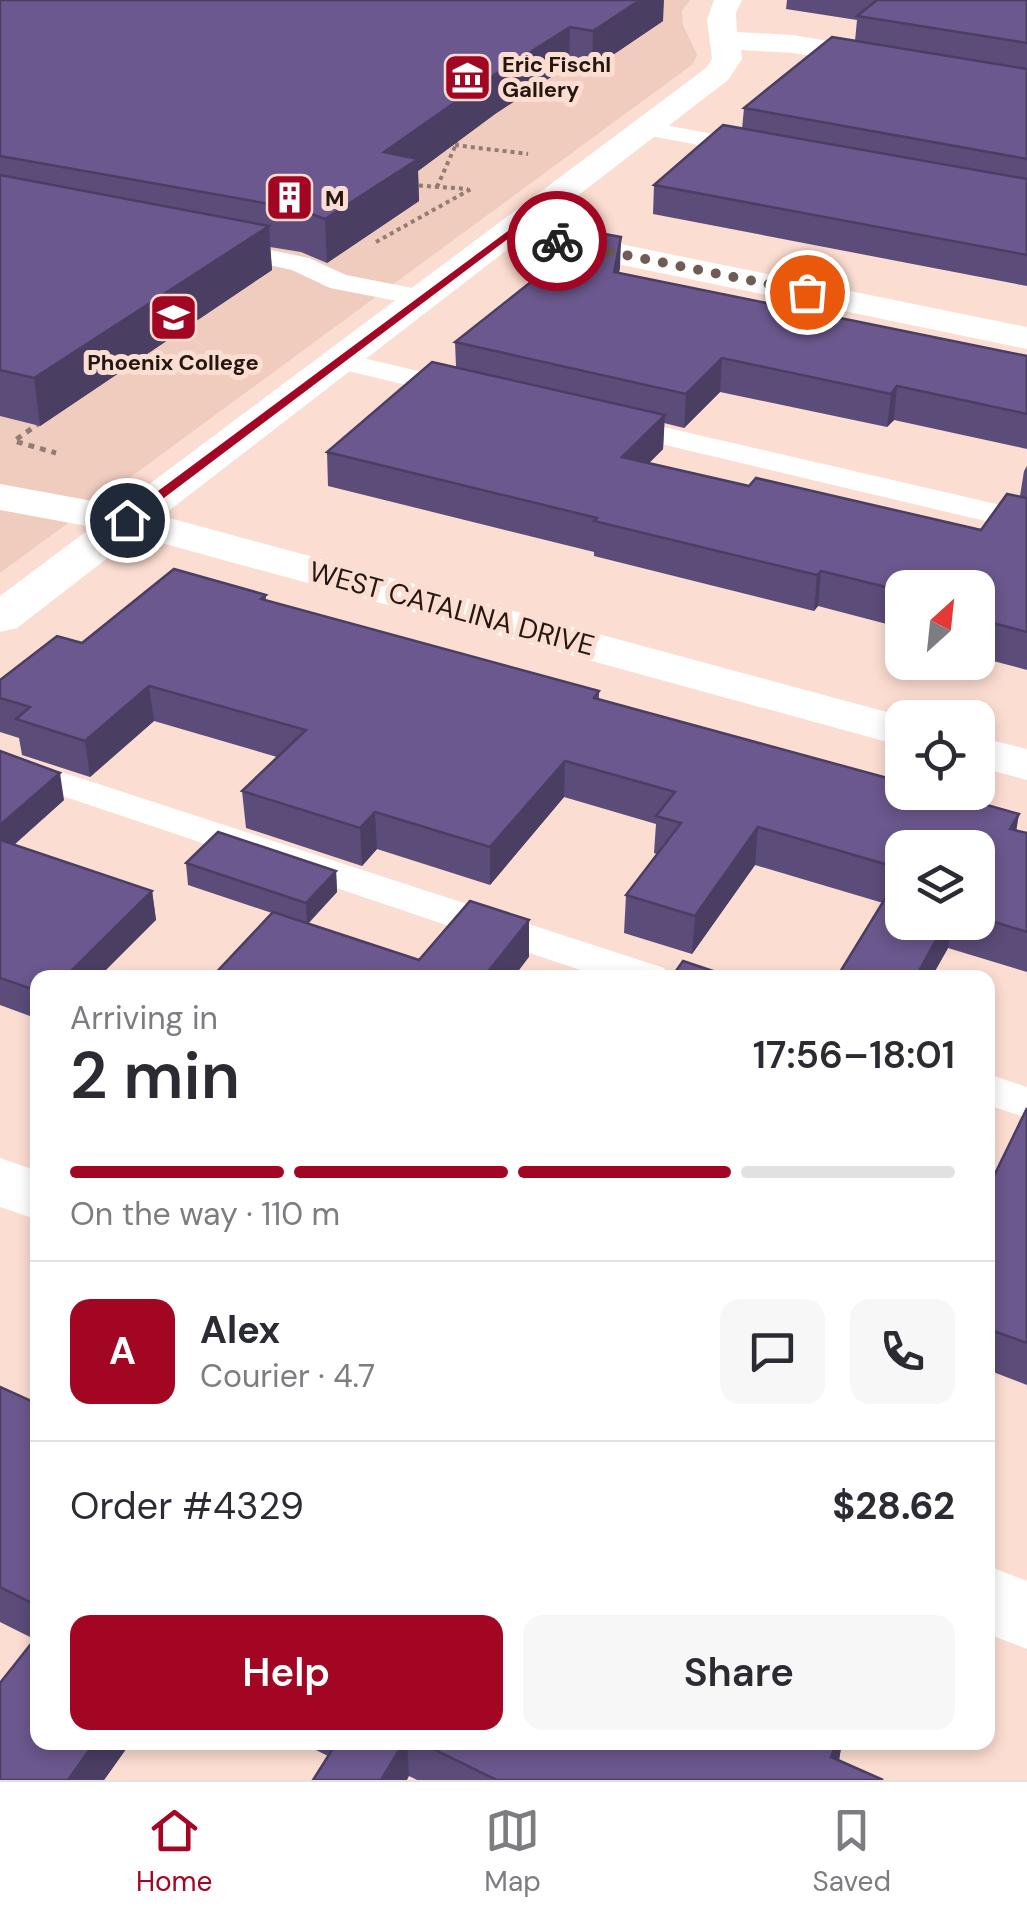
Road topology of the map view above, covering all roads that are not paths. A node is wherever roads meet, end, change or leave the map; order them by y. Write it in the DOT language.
graph roads {
  1 [pos="728,0"];
  2 [pos="726,40"];
  3 [pos="1027,83"];
  4 [pos="648,129"];
  5 [pos="781,154"];
  6 [pos="512,232"];
  7 [pos="195,242"];
  8 [pos="423,298"];
  9 [pos="1027,338"];
  10 [pos="338,360"];
  11 [pos="486,395"];
  12 [pos="583,418"];
  13 [pos="0,497"];
  14 [pos="127,520"];
  15 [pos="1027,521"];
  16 [pos="0,618"];
  17 [pos="885,726"];
  18 [pos="995,757"];
  19 [pos="0,762"];
  20 [pos="1027,765"];
  21 [pos="625,970"];
  22 [pos="995,1092"];
  23 [pos="1027,1102"];
  24 [pos="0,1181"];
  25 [pos="30,1194"];
  26 [pos="995,1602"];
  27 [pos="1027,1616"];
  1 -- 2 [label="street"];
  2 -- 3 [label="street"];
  2 -- 4 [label="street"];
  4 -- 5 [label="lane"];
  4 -- 6 [label="street"];
  6 -- 8 [label="street"];
  6 -- 9 [label="street"];
  7 -- 8 [label="lane"];
  8 -- 10 [label="street"];
  10 -- 11 [label="lane"];
  10 -- 14 [label="street"];
  12 -- 15 [label="lane"];
  13 -- 14 [label="street, WEST CATALINA DRIVE"];
  14 -- 16 [label="street"];
  14 -- 17 [label="street, WEST CATALINA DRIVE"];
  18 -- 20 [label="street"];
  19 -- 21 [label="lane"];
  22 -- 23 [label="lane"];
  24 -- 25 [label="street"];
  26 -- 27 [label="street"];
}
